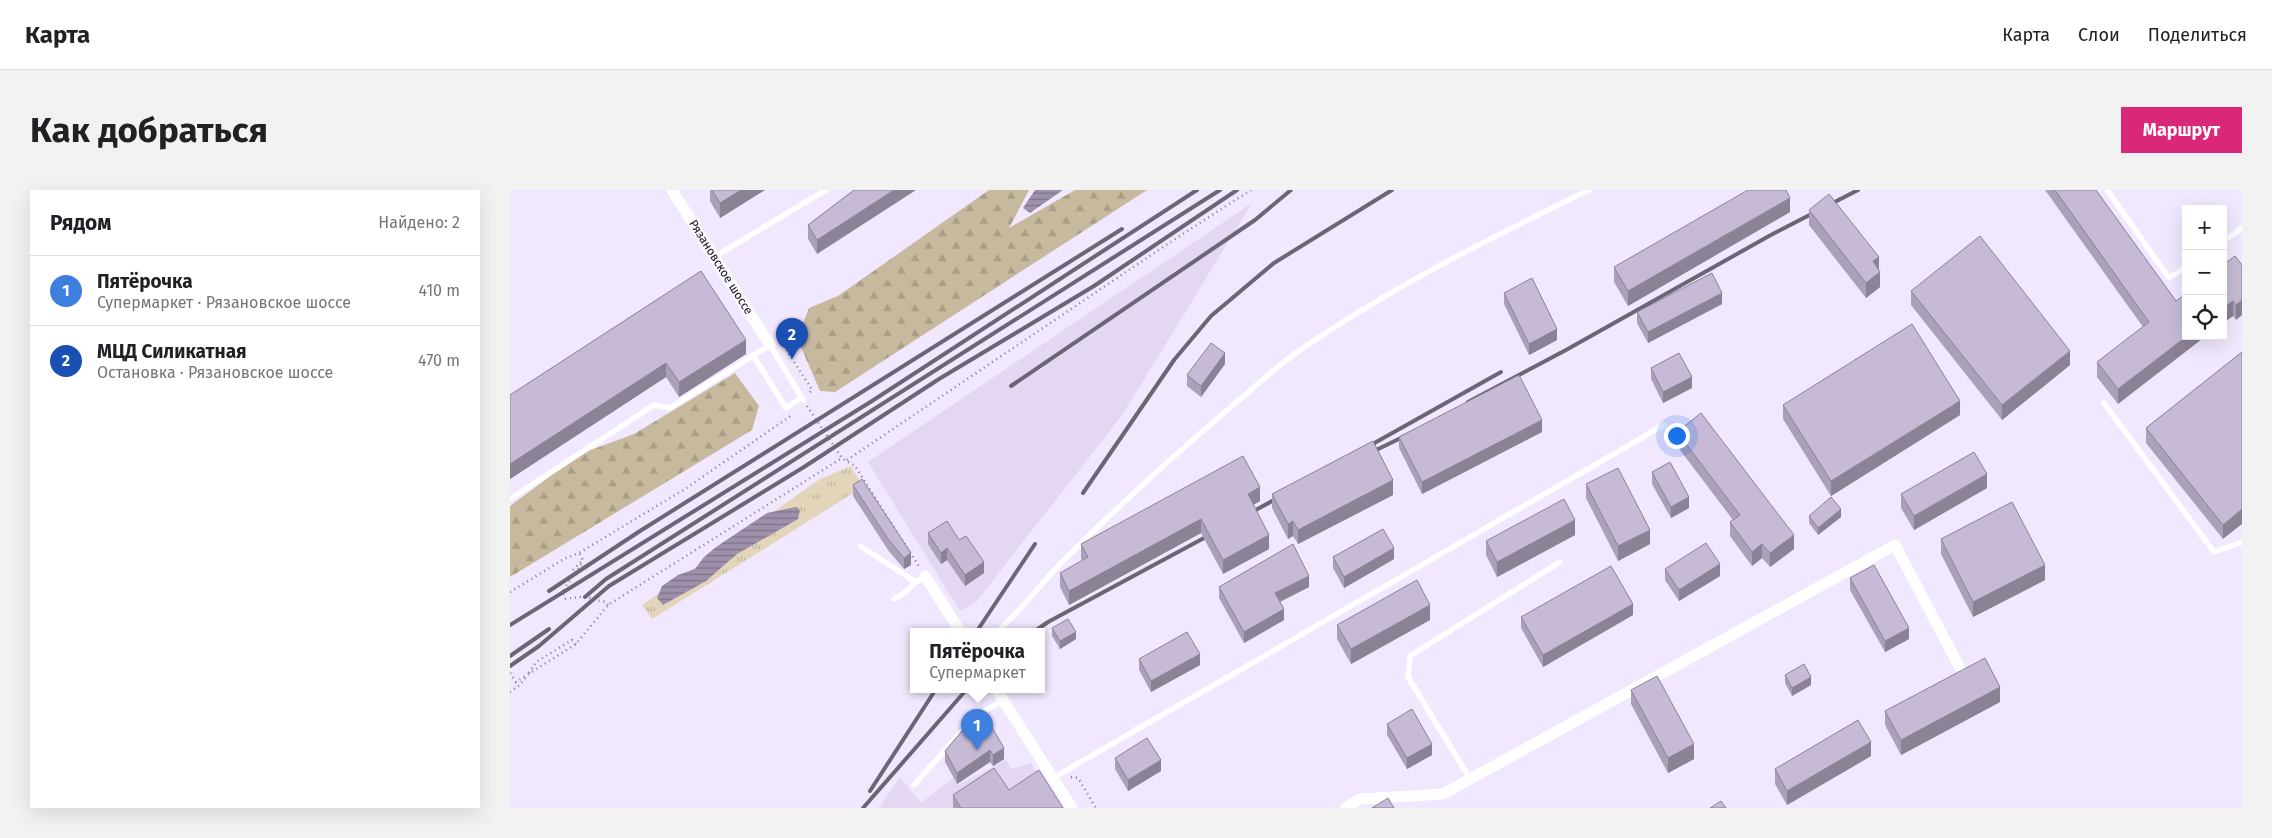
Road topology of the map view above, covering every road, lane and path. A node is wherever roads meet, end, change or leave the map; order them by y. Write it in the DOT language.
graph roads {
  1 [pos="672,190"];
  2 [pos="826,190"];
  3 [pos="1251,190"];
  4 [pos="1589,190"];
  5 [pos="2107,190"];
  6 [pos="2242,228"];
  7 [pos="2227,238"];
  8 [pos="714,257"];
  9 [pos="2182,269"];
  10 [pos="770,345"];
  11 [pos="753,355"];
  12 [pos="802,399"];
  13 [pos="2104,403"];
  14 [pos="1664,425"];
  15 [pos="842,458"];
  16 [pos="848,460"];
  17 [pos="510,499"];
  18 [pos="2242,542"];
  19 [pos="860,546"];
  20 [pos="579,554"];
  21 [pos="1560,562"];
  22 [pos="582,563"];
  23 [pos="573,570"];
  24 [pos="920,579"];
  25 [pos="510,592"];
  26 [pos="562,596"];
  27 [pos="565,599"];
  28 [pos="894,599"];
  29 [pos="608,605"];
  30 [pos="958,628"];
  31 [pos="1001,628"];
  32 [pos="576,644"];
  33 [pos="1959,666"];
  34 [pos="510,673"];
  35 [pos="510,692"];
  36 [pos="999,693"];
  37 [pos="1003,700"];
  38 [pos="1055,776"];
  39 [pos="1470,779"];
  40 [pos="914,785"];
  41 [pos="1072,808"];
  42 [pos="1096,808"];
  43 [pos="1346,808"];
  1 -- 8 [label="street, Рязановское шоссе"];
  2 -- 8 [label="lane"];
  3 -- 16 [label="path"];
  4 -- 31 [label="lane"];
  5 -- 9 [label="lane"];
  6 -- 7 [label="lane"];
  8 -- 10 [label="street, Рязановское шоссе"];
  10 -- 11 [label="lane"];
  10 -- 12 [label="lane"];
  11 -- 12 [label="lane"];
  11 -- 17 [label="lane"];
  12 -- 15 [label="path"];
  12 -- 20 [label="path"];
  13 -- 18 [label="lane"];
  14 -- 38 [label="lane"];
  15 -- 16 [label="path"];
  15 -- 29 [label="path"];
  16 -- 24 [label="path"];
  19 -- 24 [label="lane"];
  20 -- 22 [label="path"];
  20 -- 25 [label="path"];
  21 -- 39 [label="lane"];
  22 -- 23 [label="path"];
  22 -- 26 [label="path"];
  24 -- 28 [label="lane"];
  24 -- 30 [label="street"];
  27 -- 29 [label="path"];
  29 -- 32 [label="path"];
  32 -- 34 [label="path"];
  32 -- 35 [label="path"];
  33 -- 39 [label="street"];
  36 -- 37 [label="street"];
  37 -- 38 [label="street"];
  37 -- 40 [label="lane"];
  38 -- 41 [label="street"];
  38 -- 42 [label="path"];
  39 -- 43 [label="street"];
}
